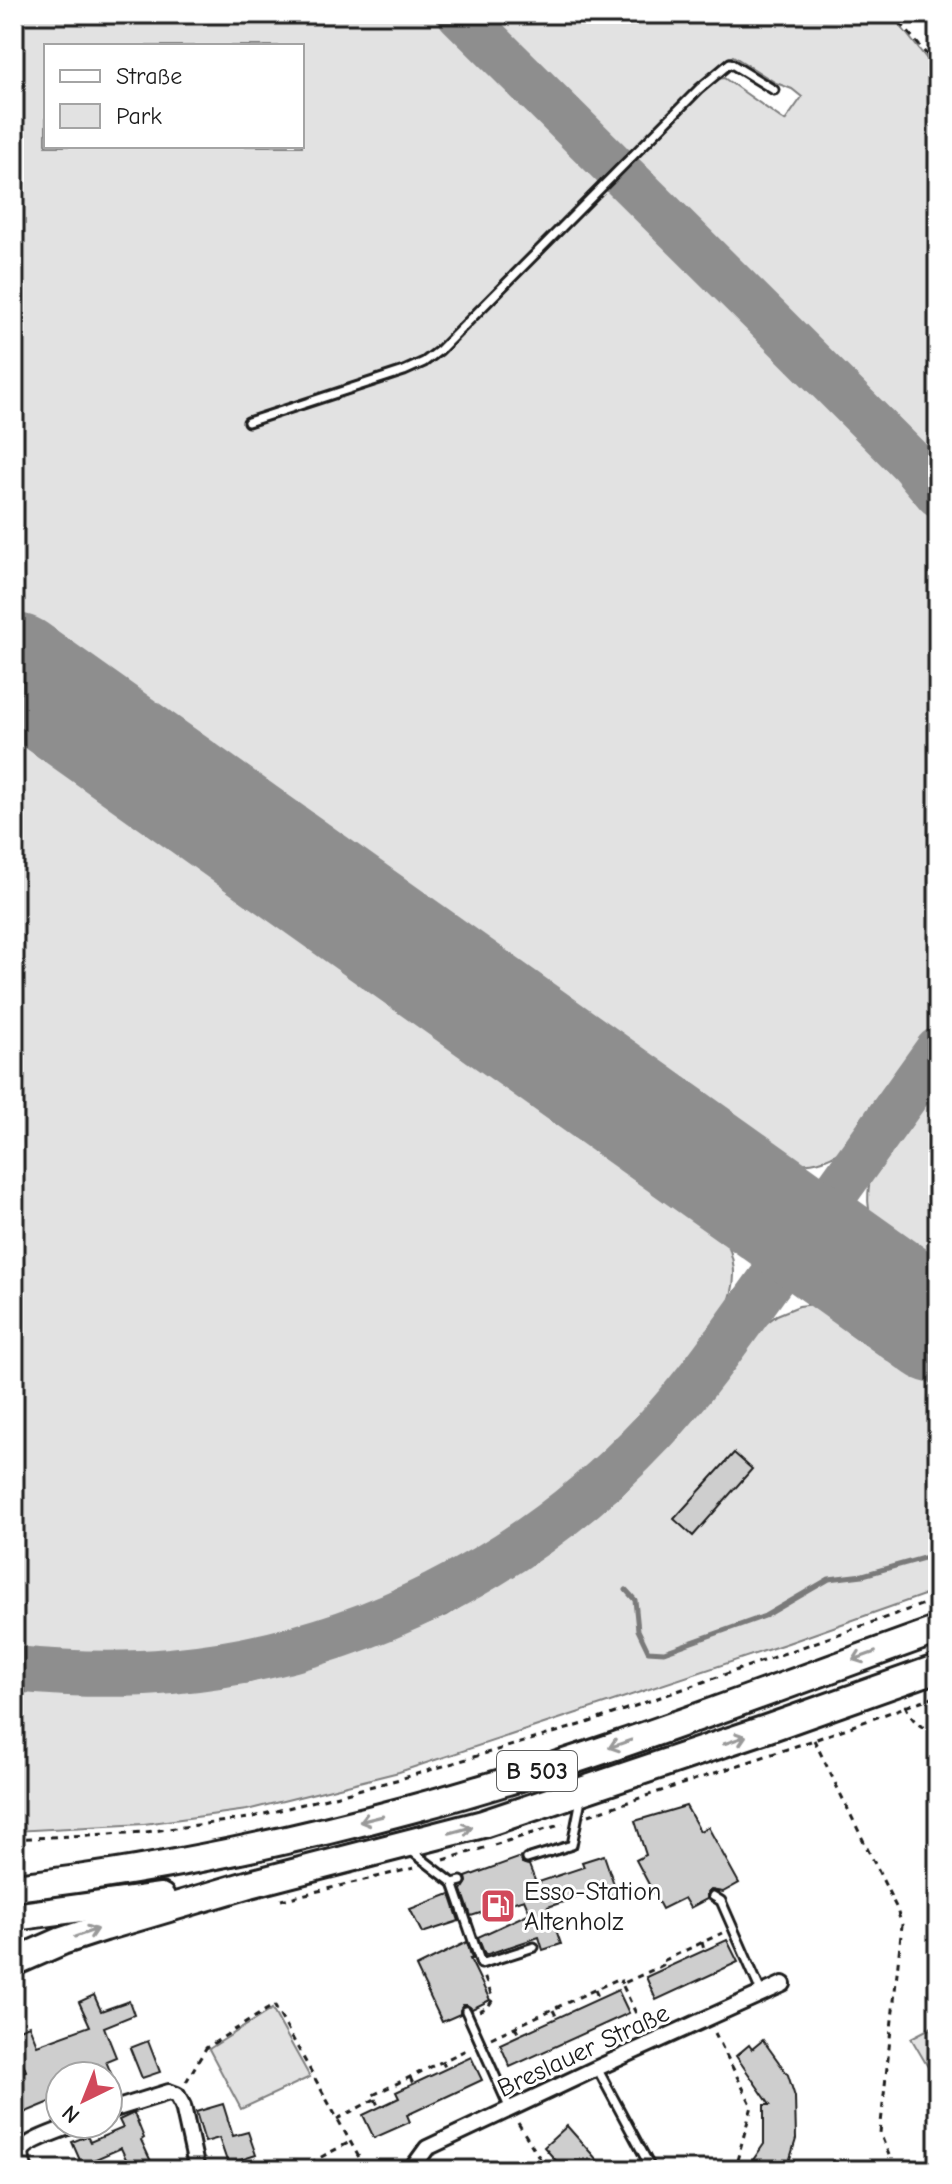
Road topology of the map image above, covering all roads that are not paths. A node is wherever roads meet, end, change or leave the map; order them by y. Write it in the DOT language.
graph roads {
  1 [pos="774,90"];
  2 [pos="248,422"];
  3 [pos="938,1630"];
  4 [pos="938,1668"];
  5 [pos="583,1792"];
  6 [pos="405,1845"];
  7 [pos="527,1859"];
  8 [pos="250,1884"];
  9 [pos="14,1887"];
  10 [pos="713,1896"];
  11 [pos="14,1917"];
  12 [pos="534,1947"];
  13 [pos="14,1962"];
  14 [pos="783,1984"];
  15 [pos="762,1994"];
  16 [pos="468,2014"];
  17 [pos="597,2068"];
  18 [pos="124,2106"];
  19 [pos="510,2109"];
  20 [pos="44,2137"];
  21 [pos="25,2170"];
  22 [pos="197,2170"];
  23 [pos="411,2170"];
  24 [pos="652,2170"];
  1 -- 2 [label="lane"];
  3 -- 9 [label="highway, B 503, one-way"];
  5 -- 4 [label="highway, B 503, one-way"];
  6 -- 5 [label="highway, B 503, one-way"];
  5 -- 7 [label="lane"];
  6 -- 8 [label="highway, B 503"];
  6 -- 12 [label="lane"];
  8 -- 11 [label="highway, B 503"];
  13 -- 8 [label="highway, one-way"];
  10 -- 15 [label="lane"];
  14 -- 15 [label="street, Breslauer Straße"];
  15 -- 17 [label="street, Breslauer Straße"];
  16 -- 19 [label="lane"];
  17 -- 19 [label="street, Breslauer Straße"];
  17 -- 24 [label="lane"];
  18 -- 22 [label="street"];
  19 -- 23 [label="street, Breslauer Straße"];
  20 -- 21 [label="street"];
}
